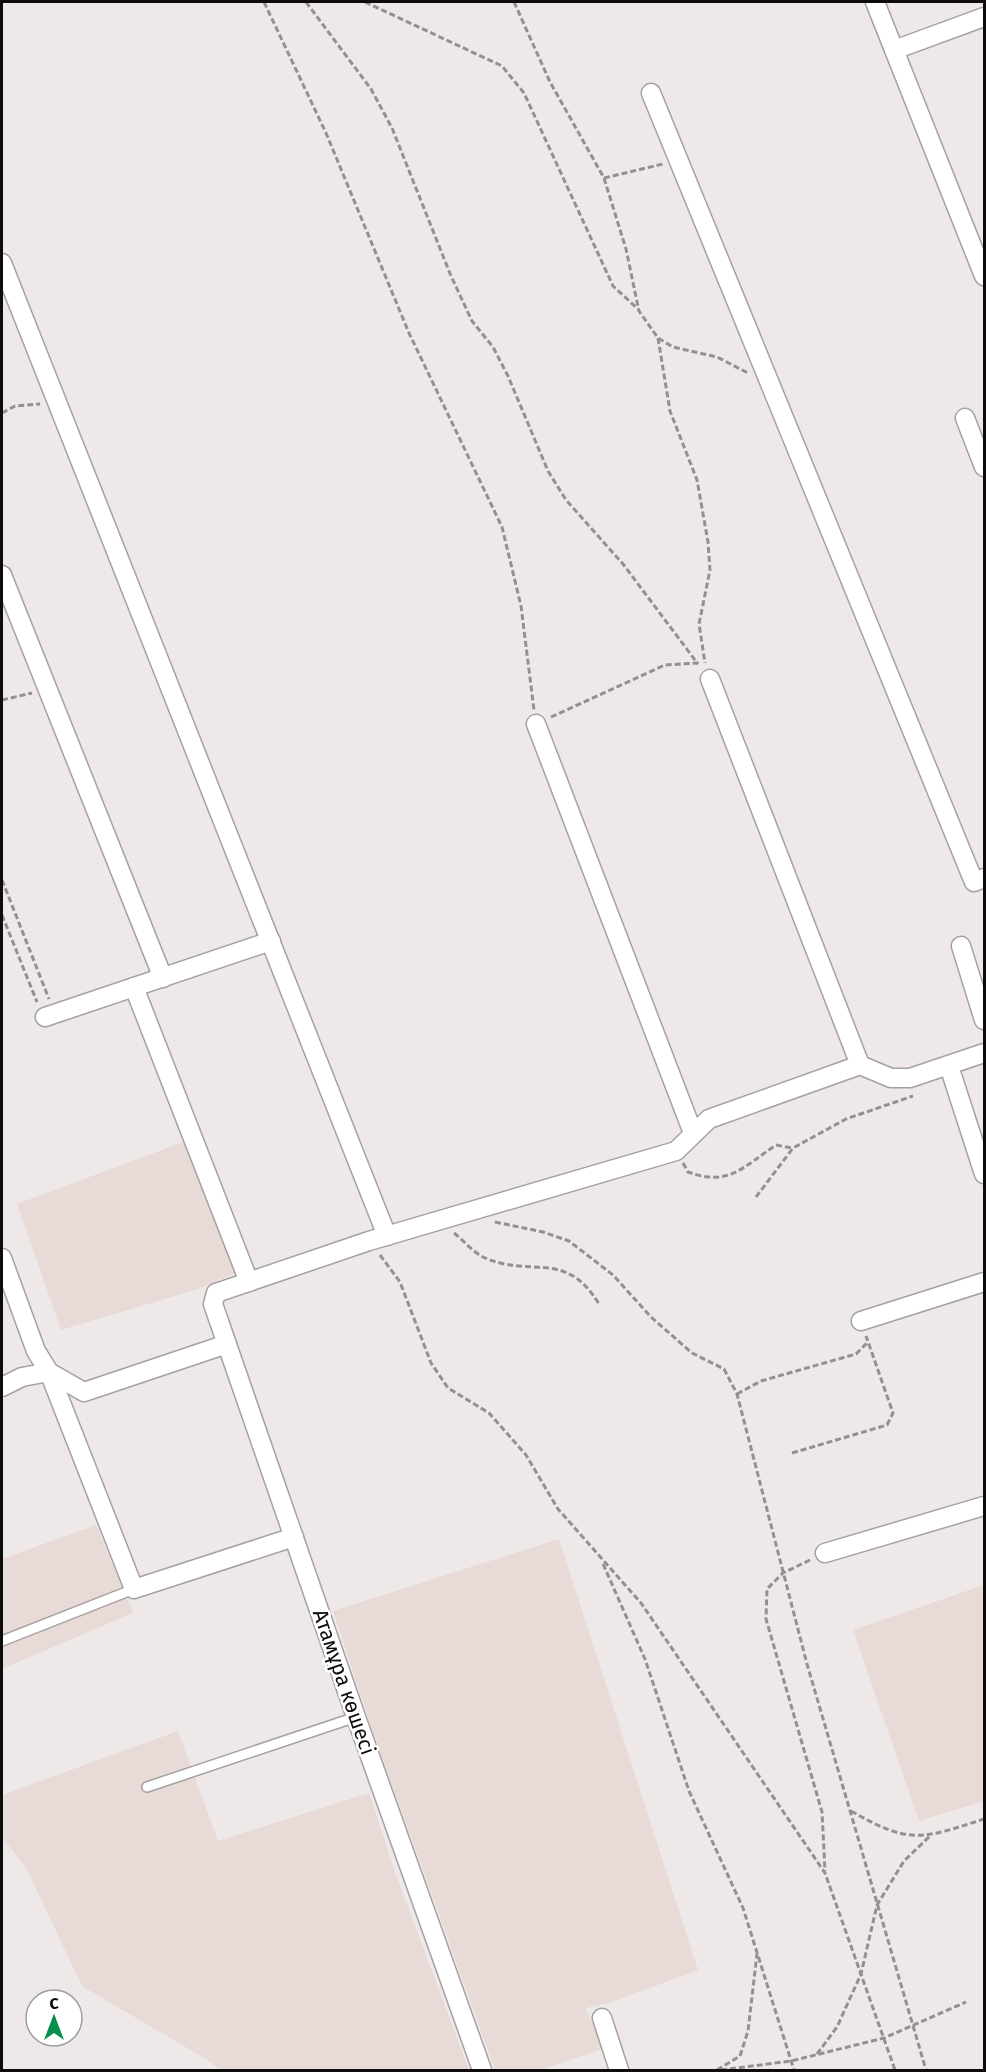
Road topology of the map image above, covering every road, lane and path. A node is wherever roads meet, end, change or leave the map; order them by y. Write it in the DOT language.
graph roads {
  1 [pos="264,2"];
  2 [pos="306,2"];
  3 [pos="365,2"];
  4 [pos="514,2"];
  5 [pos="875,2"];
  6 [pos="984,17"];
  7 [pos="894,50"];
  8 [pos="651,93"];
  9 [pos="680,163"];
  10 [pos="604,177"];
  11 [pos="2,263"];
  12 [pos="984,276"];
  13 [pos="639,311"];
  14 [pos="658,338"];
  15 [pos="771,386"];
  16 [pos="58,405"];
  17 [pos="2,413"];
  18 [pos="965,418"];
  19 [pos="984,467"];
  20 [pos="2,575"];
  21 [pos="698,663"];
  22 [pos="710,680"];
  23 [pos="46,690"];
  24 [pos="2,700"];
  25 [pos="536,724"];
  26 [pos="984,878"];
  27 [pos="2,880"];
  28 [pos="2,915"];
  29 [pos="271,941"];
  30 [pos="961,946"];
  31 [pos="163,978"];
  32 [pos="135,987"];
  33 [pos="52,1015"];
  34 [pos="984,1020"];
  35 [pos="984,1053"];
  36 [pos="860,1065"];
  37 [pos="949,1066"];
  38 [pos="922,1092"];
  39 [pos="693,1133"];
  40 [pos="793,1148"];
  41 [pos="676,1151"];
  42 [pos="984,1174"];
  43 [pos="756,1197"];
  44 [pos="439,1220"];
  45 [pos="490,1221"];
  46 [pos="378,1239"];
  47 [pos="2,1258"];
  48 [pos="249,1282"];
  49 [pos="984,1282"];
  50 [pos="599,1304"];
  51 [pos="861,1321"];
  52 [pos="868,1342"];
  53 [pos="227,1344"];
  54 [pos="49,1372"];
  55 [pos="2,1387"];
  56 [pos="736,1395"];
  57 [pos="792,1453"];
  58 [pos="984,1506"];
  59 [pos="294,1536"];
  60 [pos="825,1553"];
  61 [pos="601,1560"];
  62 [pos="783,1573"];
  63 [pos="135,1589"];
  64 [pos="2,1641"];
  65 [pos="356,1717"];
  66 [pos="147,1787"];
  67 [pos="849,1810"];
  68 [pos="984,1819"];
  69 [pos="930,1836"];
  70 [pos="825,1873"];
  71 [pos="877,1905"];
  72 [pos="757,1953"];
  73 [pos="861,1974"];
  74 [pos="966,2002"];
  75 [pos="602,2019"];
  76 [pos="912,2026"];
  77 [pos="884,2038"];
  78 [pos="816,2055"];
  79 [pos="791,2061"];
  80 [pos="482,2070"];
  81 [pos="620,2070"];
  82 [pos="719,2070"];
  83 [pos="794,2070"];
  84 [pos="895,2070"];
  85 [pos="926,2070"];
  1 -- 25 [label="path"];
  2 -- 21 [label="path"];
  3 -- 13 [label="path"];
  4 -- 10 [label="path"];
  5 -- 7 [label="street"];
  6 -- 7 [label="street"];
  7 -- 12 [label="street"];
  8 -- 9 [label="street"];
  9 -- 10 [label="path"];
  9 -- 15 [label="street"];
  10 -- 13 [label="path"];
  11 -- 16 [label="street"];
  13 -- 14 [label="path"];
  14 -- 15 [label="path"];
  14 -- 22 [label="path"];
  15 -- 26 [label="street"];
  16 -- 17 [label="path"];
  16 -- 29 [label="street"];
  18 -- 19 [label="street"];
  20 -- 23 [label="street"];
  21 -- 22 [label="path"];
  21 -- 25 [label="path"];
  22 -- 36 [label="street"];
  23 -- 24 [label="path"];
  23 -- 31 [label="street"];
  25 -- 39 [label="street"];
  27 -- 33 [label="path"];
  28 -- 33 [label="path"];
  29 -- 31 [label="street"];
  29 -- 46 [label="street"];
  30 -- 34 [label="street"];
  31 -- 32 [label="street"];
  32 -- 33 [label="street"];
  32 -- 48 [label="street"];
  35 -- 37 [label="street"];
  36 -- 37 [label="street"];
  36 -- 39 [label="street"];
  37 -- 42 [label="street"];
  38 -- 40 [label="path"];
  39 -- 41 [label="street"];
  40 -- 41 [label="path"];
  40 -- 43 [label="path"];
  41 -- 44 [label="street"];
  44 -- 46 [label="street"];
  44 -- 50 [label="path"];
  45 -- 56 [label="path"];
  46 -- 48 [label="street"];
  46 -- 61 [label="path"];
  47 -- 54 [label="street"];
  48 -- 53 [label="street, Атамұра көшесі"];
  49 -- 51 [label="street"];
  51 -- 52 [label="path"];
  52 -- 56 [label="path"];
  52 -- 57 [label="path"];
  53 -- 54 [label="street"];
  53 -- 59 [label="street, Атамұра көшесі"];
  54 -- 55 [label="street"];
  54 -- 63 [label="street"];
  56 -- 62 [label="path"];
  58 -- 60 [label="street"];
  59 -- 63 [label="street"];
  59 -- 65 [label="street, Атамұра көшесі"];
  60 -- 62 [label="path"];
  61 -- 70 [label="path"];
  61 -- 72 [label="path"];
  62 -- 67 [label="path"];
  62 -- 70 [label="path"];
  63 -- 64 [label="lane"];
  65 -- 66 [label="lane"];
  65 -- 80 [label="street, Атамұра көшесі"];
  67 -- 69 [label="path"];
  67 -- 71 [label="path"];
  68 -- 69 [label="path"];
  69 -- 71 [label="path"];
  70 -- 73 [label="path"];
  71 -- 73 [label="path"];
  71 -- 76 [label="path"];
  72 -- 79 [label="path"];
  72 -- 82 [label="path"];
  73 -- 77 [label="path"];
  73 -- 78 [label="path"];
  74 -- 76 [label="path"];
  75 -- 81 [label="street"];
  76 -- 77 [label="path"];
  76 -- 85 [label="path"];
  77 -- 78 [label="path"];
  77 -- 84 [label="path"];
  78 -- 79 [label="path"];
  79 -- 82 [label="path"];
  79 -- 83 [label="path"];
}
